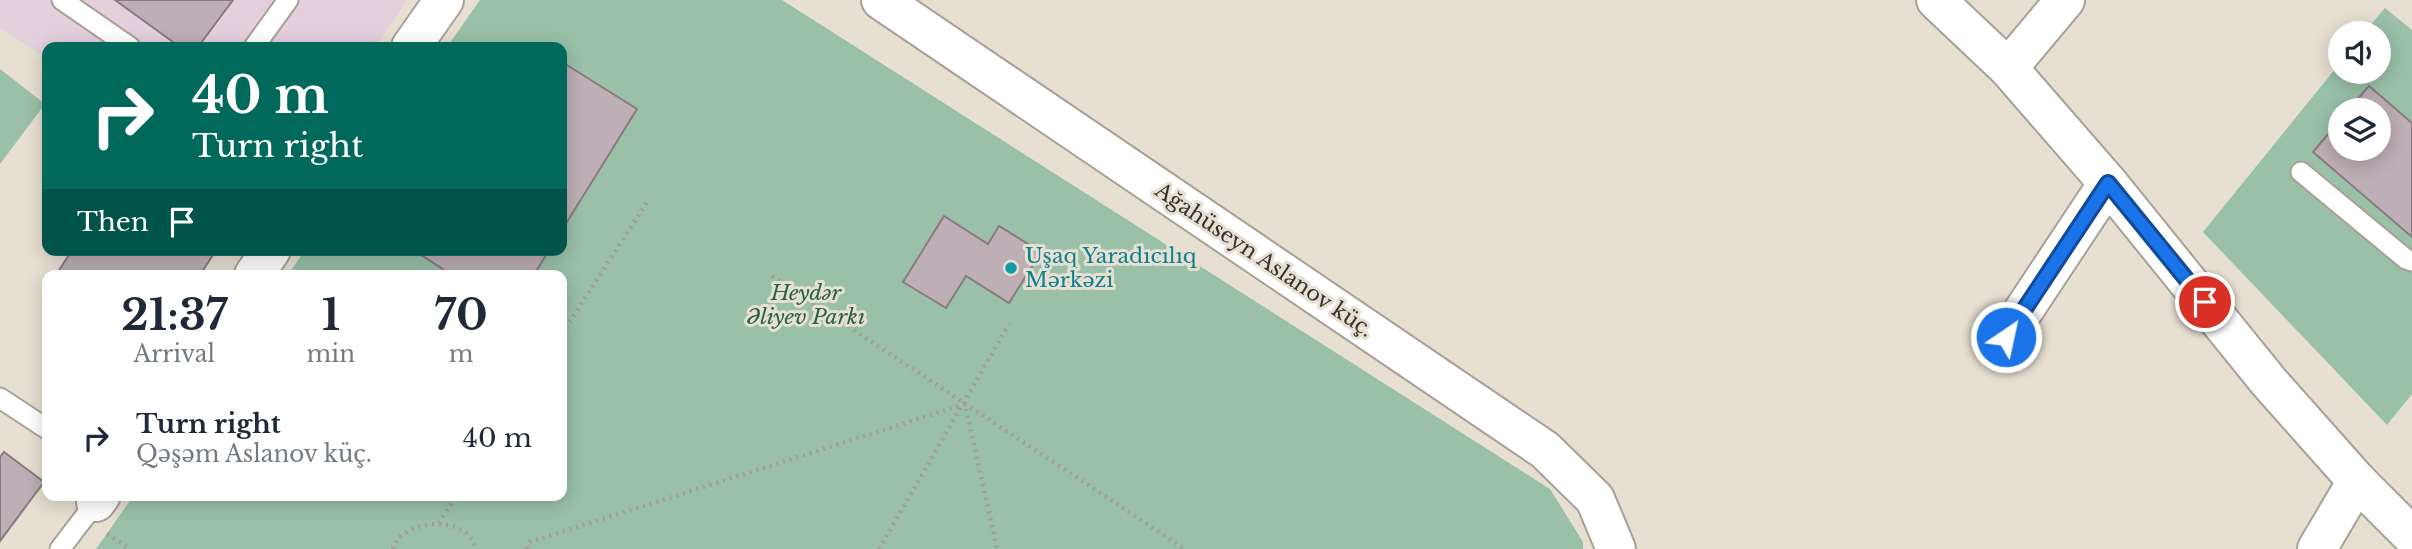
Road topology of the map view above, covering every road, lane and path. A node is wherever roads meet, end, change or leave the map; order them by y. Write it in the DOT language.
graph roads {
  1 [pos="62,0"];
  2 [pos="288,0"];
  3 [pos="444,0"];
  4 [pos="881,0"];
  5 [pos="1936,0"];
  6 [pos="2065,0"];
  7 [pos="123,42"];
  8 [pos="258,42"];
  9 [pos="415,42"];
  10 [pos="2008,68"];
  11 [pos="2301,172"];
  12 [pos="2108,183"];
  13 [pos="649,199"];
  14 [pos="2412,261"];
  15 [pos="772,276"];
  16 [pos="1009,324"];
  17 [pos="567,326"];
  18 [pos="2006,337"];
  19 [pos="0,398"];
  20 [pos="965,404"];
  21 [pos="42,426"];
  22 [pos="2357,481"];
  23 [pos="96,501"];
  24 [pos="453,501"];
  25 [pos="439,523"];
  26 [pos="2412,536"];
  27 [pos="60,549"];
  28 [pos="393,549"];
  29 [pos="475,549"];
  30 [pos="527,549"];
  31 [pos="879,549"];
  32 [pos="997,549"];
  33 [pos="1185,549"];
  34 [pos="1616,549"];
  35 [pos="2317,549"];
  1 -- 7 [label="lane"];
  2 -- 8 [label="lane"];
  3 -- 9 [label="street"];
  4 -- 34 [label="street, Ağahüseyn Aslanov küç."];
  5 -- 10 [label="street"];
  6 -- 10 [label="street"];
  10 -- 12 [label="street"];
  11 -- 14 [label="lane"];
  12 -- 18 [label="street"];
  12 -- 22 [label="street"];
  13 -- 17 [label="path"];
  15 -- 20 [label="path"];
  16 -- 20 [label="path"];
  19 -- 21 [label="lane"];
  20 -- 30 [label="path"];
  20 -- 31 [label="path"];
  20 -- 32 [label="path"];
  20 -- 33 [label="path"];
  22 -- 26 [label="street"];
  22 -- 35 [label="street"];
  23 -- 27 [label="lane"];
  24 -- 25 [label="path"];
  25 -- 28 [label="path"];
  25 -- 29 [label="path"];
}
